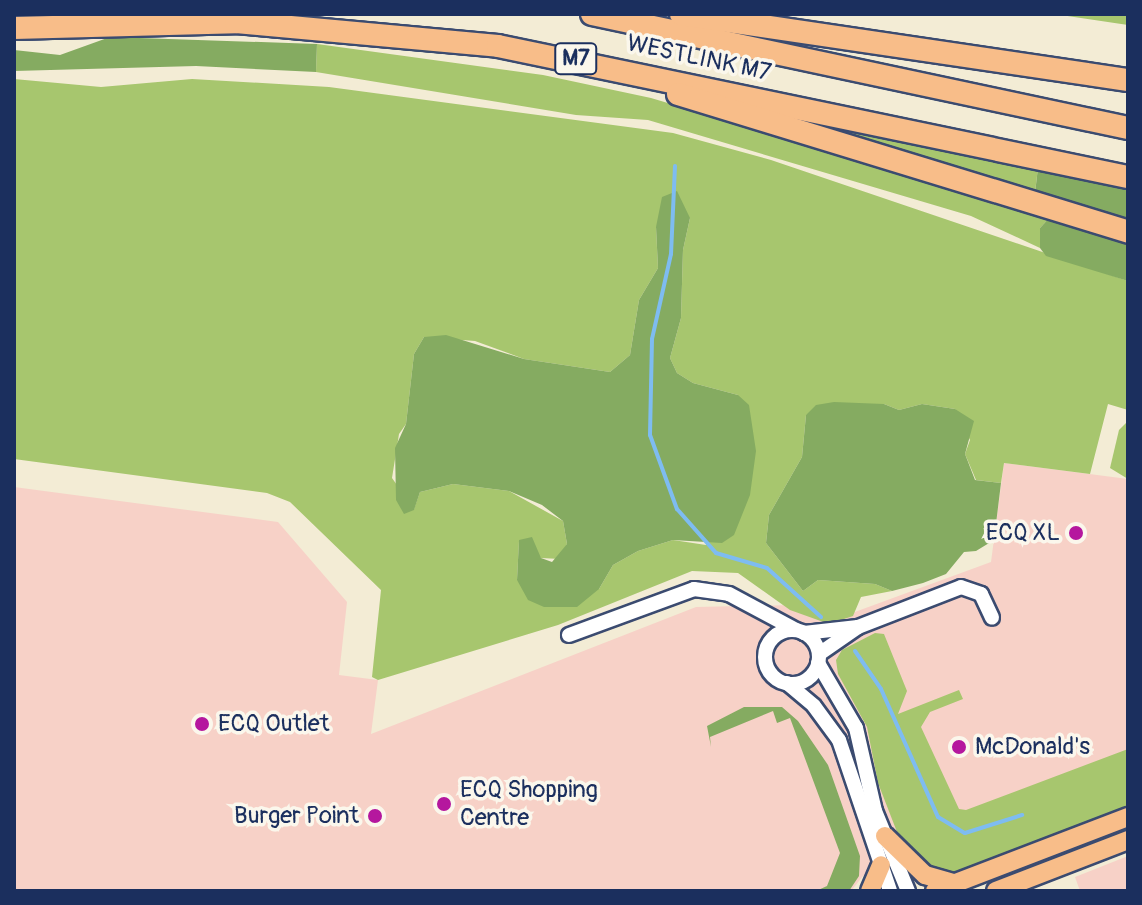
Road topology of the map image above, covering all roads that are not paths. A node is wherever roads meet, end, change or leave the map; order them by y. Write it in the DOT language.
graph roads {
  1 [pos="592,14"];
  2 [pos="681,14"];
  3 [pos="14,28"];
  4 [pos="591,62"];
  5 [pos="1128,80"];
  6 [pos="1128,128"];
  7 [pos="1128,177"];
  8 [pos="1128,232"];
  9 [pos="758,614"];
  10 [pos="992,618"];
  11 [pos="858,627"];
  12 [pos="800,631"];
  13 [pos="569,635"];
  14 [pos="766,648"];
  15 [pos="818,658"];
  16 [pos="787,683"];
  17 [pos="1128,817"];
  18 [pos="885,836"];
  19 [pos="1128,840"];
  20 [pos="881,865"];
  21 [pos="954,883"];
  22 [pos="870,891"];
  23 [pos="890,891"];
  24 [pos="908,891"];
  25 [pos="935,891"];
  26 [pos="996,891"];
  1 -- 6 [label="highway, WESTLINK M7 / M7"];
  2 -- 5 [label="highway"];
  3 -- 4 [label="highway, WESTLINK M7 / M7"];
  4 -- 7 [label="highway, WESTLINK M7 / M7"];
  4 -- 8 [label="highway, M7"];
  9 -- 12 [label="street"];
  9 -- 13 [label="street"];
  9 -- 14 [label="street"];
  10 -- 11 [label="street"];
  11 -- 12 [label="street"];
  11 -- 15 [label="street"];
  12 -- 14 [label="street"];
  12 -- 15 [label="street"];
  14 -- 16 [label="street"];
  15 -- 16 [label="street"];
  15 -- 18 [label="street"];
  16 -- 20 [label="street"];
  17 -- 21 [label="main road"];
  18 -- 21 [label="main road"];
  18 -- 24 [label="street"];
  19 -- 26 [label="main road"];
  20 -- 22 [label="main road"];
  20 -- 23 [label="street"];
  21 -- 25 [label="main road"];
}
